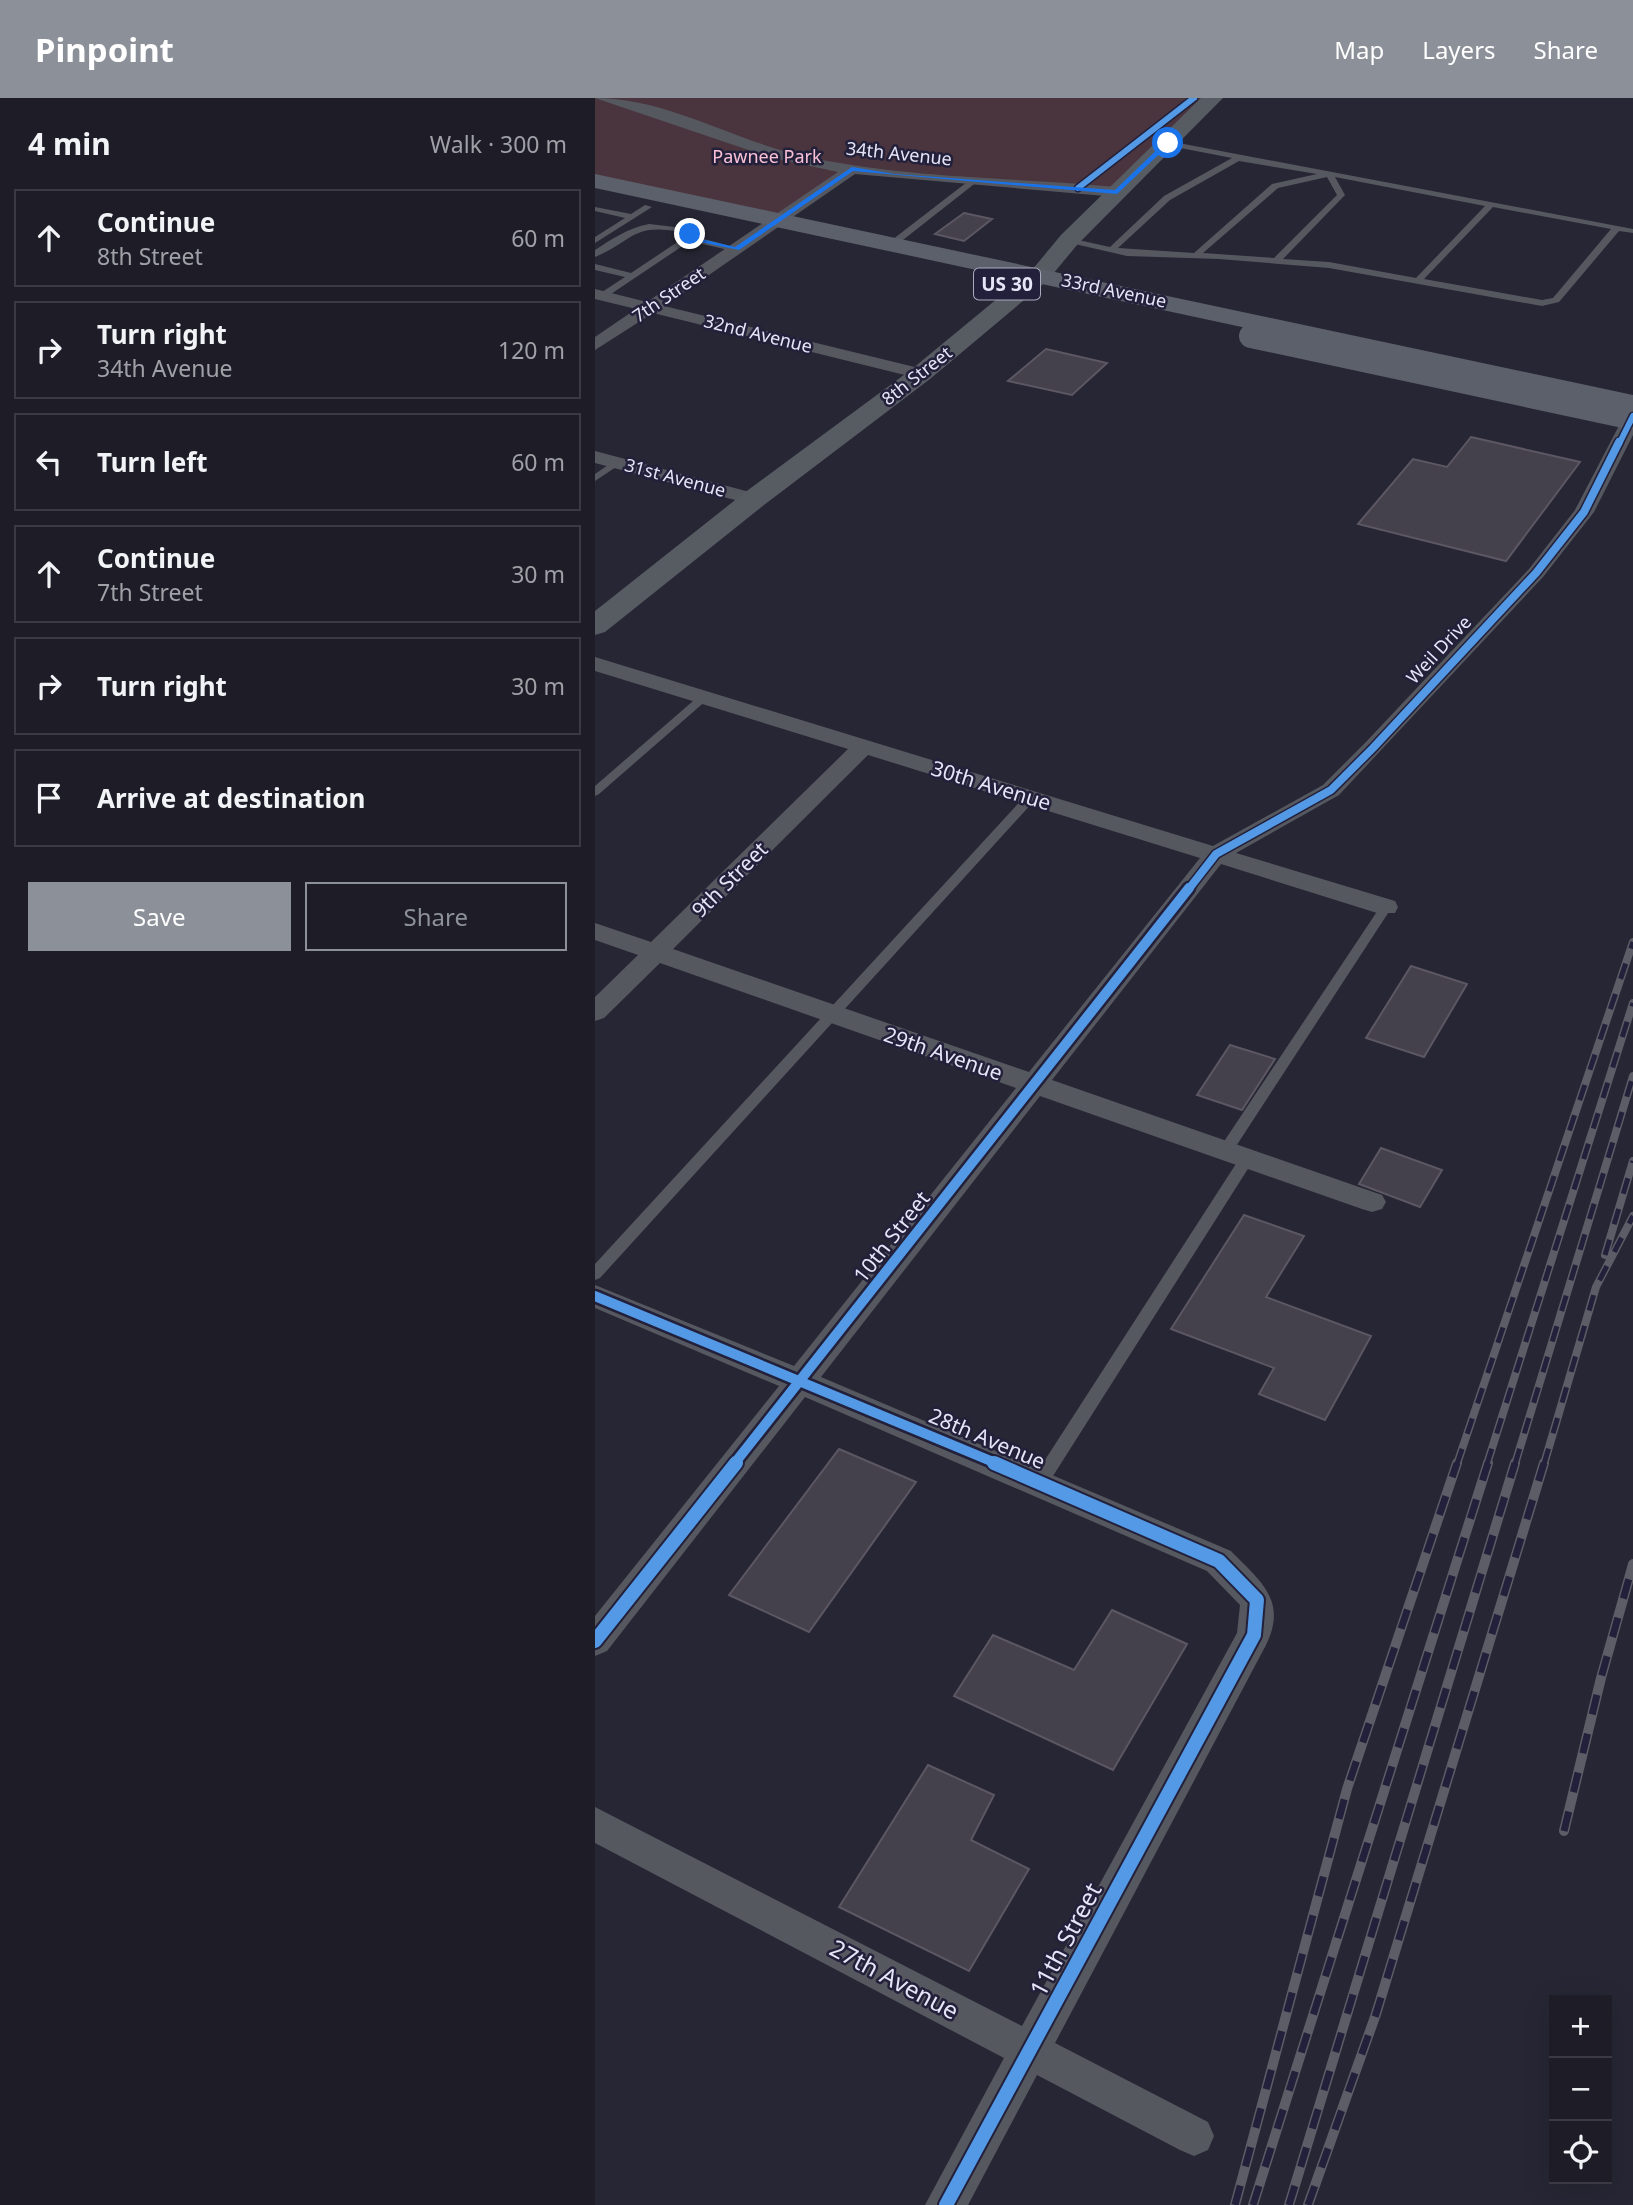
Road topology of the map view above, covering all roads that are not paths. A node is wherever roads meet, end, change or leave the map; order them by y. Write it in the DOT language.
graph roads {
  1 [pos="602,98"];
  2 [pos="1213,98"];
  3 [pos="1168,143"];
  4 [pos="1238,158"];
  5 [pos="852,169"];
  6 [pos="1329,174"];
  7 [pos="595,181"];
  8 [pos="975,181"];
  9 [pos="1117,192"];
  10 [pos="595,196"];
  11 [pos="1491,204"];
  12 [pos="595,209"];
  13 [pos="639,218"];
  14 [pos="771,226"];
  15 [pos="1617,228"];
  16 [pos="1633,231"];
  17 [pos="595,232"];
  18 [pos="606,234"];
  19 [pos="689,239"];
  20 [pos="1069,240"];
  21 [pos="595,241"];
  22 [pos="891,245"];
  23 [pos="737,249"];
  24 [pos="1112,249"];
  25 [pos="595,254"];
  26 [pos="1195,256"];
  27 [pos="1278,259"];
  28 [pos="595,267"];
  29 [pos="632,276"];
  30 [pos="1032,281"];
  31 [pos="1418,281"];
  32 [pos="599,295"];
  33 [pos="651,307"];
  34 [pos="1256,330"];
  35 [pos="595,345"];
  36 [pos="921,374"];
  37 [pos="1633,403"];
  38 [pos="1633,417"];
  39 [pos="595,457"];
  40 [pos="617,463"];
  41 [pos="595,478"];
  42 [pos="754,499"];
  43 [pos="595,626"];
  44 [pos="595,664"];
  45 [pos="704,696"];
  46 [pos="864,746"];
  47 [pos="595,792"];
  48 [pos="1030,798"];
  49 [pos="1216,854"];
  50 [pos="1387,907"];
  51 [pos="595,931"];
  52 [pos="656,953"];
  53 [pos="595,1012"];
  54 [pos="832,1015"];
  55 [pos="1035,1087"];
  56 [pos="1235,1157"];
  57 [pos="1372,1202"];
  58 [pos="595,1274"];
  59 [pos="595,1296"];
  60 [pos="802,1383"];
  61 [pos="1040,1482"];
  62 [pos="595,1642"];
  63 [pos="1222,1693"];
  64 [pos="595,1824"];
  65 [pos="1030,2051"];
  66 [pos="1194,2136"];
  67 [pos="946,2205"];
  1 -- 5 [label="street, 34th Avenue"];
  2 -- 3 [label="main road, 8th Street"];
  3 -- 4 [label="lane"];
  3 -- 9 [label="main road, 8th Street"];
  4 -- 6 [label="lane"];
  4 -- 24 [label="lane"];
  5 -- 8 [label="street, 34th Avenue"];
  5 -- 14 [label="street, 7th Street"];
  6 -- 11 [label="lane"];
  6 -- 26 [label="lane"];
  6 -- 27 [label="lane"];
  7 -- 14 [label="highway, 33rd Avenue / US 30"];
  8 -- 9 [label="street, 34th Avenue"];
  8 -- 22 [label="lane"];
  9 -- 20 [label="main road, 8th Street"];
  10 -- 13 [label="highway, 33rd Avenue / US 30"];
  11 -- 15 [label="lane"];
  11 -- 31 [label="lane"];
  12 -- 13 [label="lane"];
  13 -- 14 [label="highway, 33rd Avenue / US 30"];
  13 -- 18 [label="lane"];
  13 -- 19 [label="lane"];
  13 -- 25 [label="lane"];
  14 -- 22 [label="highway, 33rd Avenue / US 30"];
  14 -- 23 [label="street, 7th Street"];
  14 -- 30 [label="highway, 33rd Avenue / US 30"];
  15 -- 16 [label="lane"];
  15 -- 31 [label="lane"];
  17 -- 18 [label="lane"];
  18 -- 21 [label="lane"];
  19 -- 23 [label="lane"];
  19 -- 29 [label="lane"];
  20 -- 24 [label="lane"];
  20 -- 30 [label="main road, 8th Street"];
  22 -- 30 [label="highway, 33rd Avenue / US 30"];
  23 -- 33 [label="street, 7th Street"];
  24 -- 26 [label="lane"];
  26 -- 27 [label="lane"];
  27 -- 31 [label="lane"];
  28 -- 29 [label="lane"];
  29 -- 32 [label="lane"];
  30 -- 34 [label="highway, 33rd Avenue / US 30"];
  30 -- 36 [label="main road, 8th Street"];
  32 -- 33 [label="street, 32nd Avenue"];
  33 -- 35 [label="street, 7th Street"];
  33 -- 36 [label="street, 32nd Avenue"];
  34 -- 37 [label="highway, 33rd Avenue / US 30"];
  34 -- 38 [label="highway, 33rd Avenue / US 30, bridge"];
  36 -- 42 [label="main road, 8th Street"];
  38 -- 49 [label="street, Weil Drive"];
  39 -- 40 [label="street, 31st Avenue"];
  40 -- 41 [label="lane"];
  40 -- 42 [label="street, 31st Avenue"];
  42 -- 43 [label="main road, 8th Street"];
  44 -- 45 [label="street, 30th Avenue"];
  45 -- 46 [label="street, 30th Avenue"];
  45 -- 47 [label="lane"];
  46 -- 48 [label="street, 30th Avenue"];
  46 -- 52 [label="street, 9th Street"];
  48 -- 49 [label="street, 30th Avenue"];
  48 -- 54 [label="lane"];
  49 -- 50 [label="street, 30th Avenue"];
  49 -- 55 [label="street, 10th Street"];
  50 -- 56 [label="lane"];
  51 -- 52 [label="street, 29th Avenue"];
  52 -- 53 [label="street, 9th Street"];
  52 -- 54 [label="street, 29th Avenue"];
  54 -- 55 [label="street, 29th Avenue"];
  54 -- 58 [label="lane"];
  55 -- 56 [label="street, 29th Avenue"];
  55 -- 60 [label="street, 10th Street"];
  56 -- 57 [label="street, 29th Avenue"];
  56 -- 61 [label="lane"];
  59 -- 60 [label="street, 28th Avenue"];
  60 -- 61 [label="street, 28th Avenue"];
  60 -- 62 [label="street, 10th Street"];
  61 -- 63 [label="street, 28th Avenue"];
  63 -- 65 [label="street, 11th Street"];
  64 -- 65 [label="street, 27th Avenue"];
  65 -- 66 [label="street, 27th Avenue"];
  65 -- 67 [label="street, 11th Street"];
}
